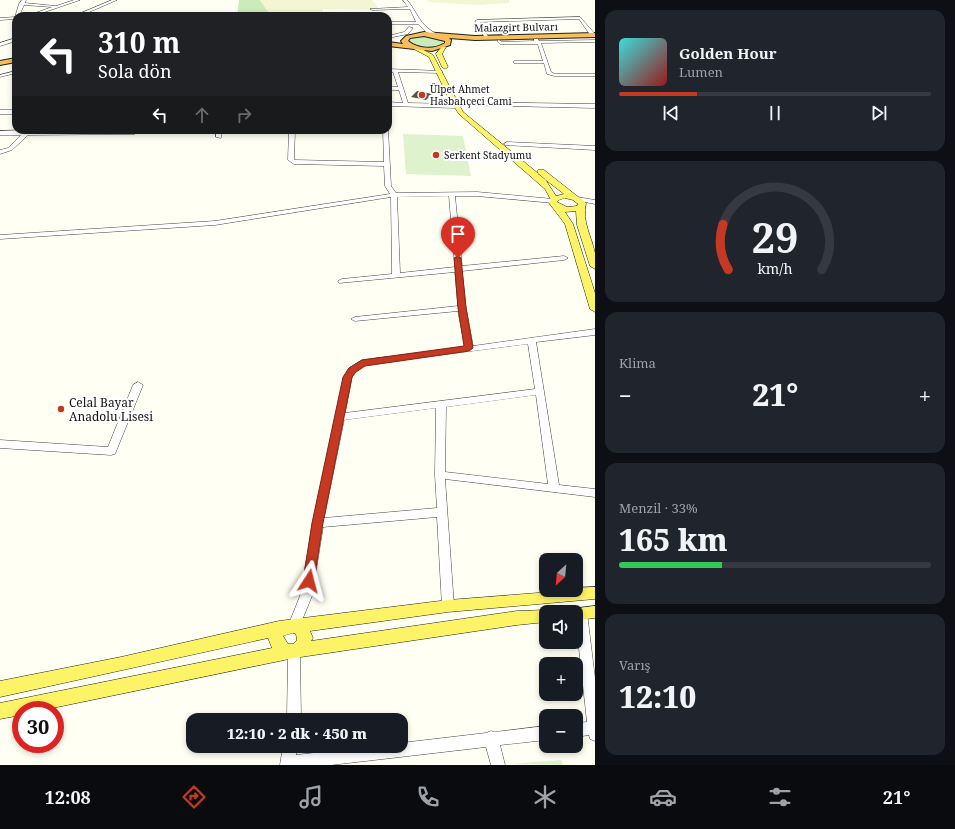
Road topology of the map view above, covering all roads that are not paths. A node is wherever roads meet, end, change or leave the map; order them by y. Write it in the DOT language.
graph roads {
  1 [pos="78,0"];
  2 [pos="115,0"];
  3 [pos="405,0"];
  4 [pos="23,2"];
  5 [pos="59,6"];
  6 [pos="412,8"];
  7 [pos="372,9"];
  8 [pos="19,12"];
  9 [pos="41,12"];
  10 [pos="86,12"];
  11 [pos="12,18"];
  12 [pos="0,19"];
  13 [pos="392,23"];
  14 [pos="419,24"];
  15 [pos="411,28"];
  16 [pos="392,36"];
  17 [pos="437,36"];
  18 [pos="408,37"];
  19 [pos="487,38"];
  20 [pos="392,39"];
  21 [pos="594,39"];
  22 [pos="12,41"];
  23 [pos="537,42"];
  24 [pos="392,44"];
  25 [pos="1,45"];
  26 [pos="413,47"];
  27 [pos="444,47"];
  28 [pos="3,55"];
  29 [pos="12,60"];
  30 [pos="0,62"];
  31 [pos="516,62"];
  32 [pos="545,62"];
  33 [pos="395,70"];
  34 [pos="440,72"];
  35 [pos="12,73"];
  36 [pos="595,75"];
  37 [pos="0,76"];
  38 [pos="392,88"];
  39 [pos="401,89"];
  40 [pos="392,104"];
  41 [pos="406,105"];
  42 [pos="460,105"];
  43 [pos="595,106"];
  44 [pos="0,112"];
  45 [pos="12,112"];
  46 [pos="0,133"];
  47 [pos="12,133"];
  48 [pos="26,134"];
  49 [pos="292,134"];
  50 [pos="386,134"];
  51 [pos="507,144"];
  52 [pos="595,148"];
  53 [pos="0,152"];
  54 [pos="388,164"];
  55 [pos="452,194"];
  56 [pos="394,195"];
  57 [pos="555,202"];
  58 [pos="595,202"];
  59 [pos="578,203"];
  60 [pos="595,207"];
  61 [pos="0,237"];
  62 [pos="593,256"];
  63 [pos="564,258"];
  64 [pos="595,266"];
  65 [pos="458,269"];
  66 [pos="396,276"];
  67 [pos="342,281"];
  68 [pos="462,308"];
  69 [pos="595,309"];
  70 [pos="355,319"];
  71 [pos="595,332"];
  72 [pos="532,341"];
  73 [pos="469,348"];
  74 [pos="138,384"];
  75 [pos="539,392"];
  76 [pos="441,404"];
  77 [pos="340,417"];
  78 [pos="0,444"];
  79 [pos="440,475"];
  80 [pos="554,487"];
  81 [pos="595,492"];
  82 [pos="441,512"];
  83 [pos="318,523"];
  84 [pos="595,593"];
  85 [pos="448,606"];
  86 [pos="584,613"];
  87 [pos="539,616"];
  88 [pos="287,627"];
  89 [pos="294,651"];
  90 [pos="0,689"];
  91 [pos="0,711"];
  92 [pos="295,713"];
  93 [pos="583,730"];
  94 [pos="595,731"];
  95 [pos="539,734"];
  96 [pos="491,738"];
  97 [pos="289,753"];
  98 [pos="288,764"];
  99 [pos="498,765"];
  1 -- 5 [label="street"];
  2 -- 10 [label="street"];
  3 -- 6 [label="street"];
  4 -- 5 [label="street"];
  4 -- 8 [label="street"];
  5 -- 9 [label="street"];
  6 -- 7 [label="street"];
  6 -- 14 [label="street"];
  11 -- 12 [label="street"];
  13 -- 14 [label="street"];
  14 -- 17 [label="street"];
  14 -- 18 [label="street"];
  15 -- 16 [label="street"];
  17 -- 18 [label="highway, Malazgirt Bulvarı"];
  17 -- 19 [label="highway, Malazgirt Bulvarı"];
  17 -- 27 [label="highway"];
  18 -- 20 [label="highway"];
  18 -- 26 [label="highway"];
  19 -- 21 [label="highway, Malazgirt Bulvarı"];
  19 -- 21 [label="street"];
  21 -- 23 [label="highway, Malazgirt Bulvarı"];
  22 -- 25 [label="street"];
  23 -- 27 [label="highway, Malazgirt Bulvarı"];
  23 -- 32 [label="street"];
  24 -- 26 [label="highway"];
  26 -- 27 [label="highway, Malazgirt Bulvarı"];
  26 -- 34 [label="main road"];
  27 -- 42 [label="main road"];
  28 -- 30 [label="highway"];
  29 -- 30 [label="highway"];
  31 -- 32 [label="street"];
  32 -- 36 [label="street"];
  33 -- 34 [label="street"];
  33 -- 39 [label="street"];
  34 -- 42 [label="main road"];
  35 -- 37 [label="street"];
  38 -- 39 [label="street"];
  39 -- 41 [label="street"];
  40 -- 41 [label="street"];
  41 -- 42 [label="street"];
  42 -- 43 [label="street"];
  42 -- 51 [label="main road"];
  42 -- 57 [label="main road"];
  44 -- 45 [label="street"];
  46 -- 47 [label="street"];
  48 -- 53 [label="street"];
  49 -- 54 [label="street"];
  50 -- 54 [label="street"];
  51 -- 52 [label="street"];
  51 -- 59 [label="main road"];
  54 -- 56 [label="street"];
  55 -- 56 [label="street"];
  55 -- 57 [label="street"];
  55 -- 65 [label="street"];
  56 -- 61 [label="street"];
  56 -- 66 [label="street"];
  57 -- 59 [label="main road"];
  57 -- 59 [label="main road"];
  57 -- 69 [label="main road"];
  58 -- 59 [label="street"];
  59 -- 60 [label="street"];
  59 -- 62 [label="main road"];
  62 -- 64 [label="main road"];
  63 -- 65 [label="street"];
  65 -- 66 [label="street"];
  65 -- 68 [label="street"];
  66 -- 67 [label="street"];
  68 -- 70 [label="street"];
  68 -- 73 [label="street"];
  71 -- 72 [label="street"];
  72 -- 73 [label="street"];
  72 -- 75 [label="street"];
  73 -- 77 [label="street"];
  74 -- 78 [label="street"];
  75 -- 76 [label="street"];
  75 -- 80 [label="street"];
  76 -- 77 [label="street"];
  76 -- 79 [label="street"];
  77 -- 83 [label="street"];
  79 -- 80 [label="street"];
  79 -- 82 [label="street"];
  80 -- 81 [label="street"];
  82 -- 83 [label="street"];
  82 -- 85 [label="street"];
  83 -- 88 [label="street"];
  84 -- 85 [label="main road"];
  85 -- 88 [label="main road"];
  86 -- 94 [label="street"];
  87 -- 89 [label="main road"];
  88 -- 89 [label="main road"];
  88 -- 89 [label="main road"];
  88 -- 90 [label="main road"];
  89 -- 91 [label="main road"];
  89 -- 92 [label="street"];
  93 -- 94 [label="street"];
  95 -- 96 [label="street"];
  96 -- 98 [label="street"];
  96 -- 99 [label="street"];
  97 -- 98 [label="street"];
}
